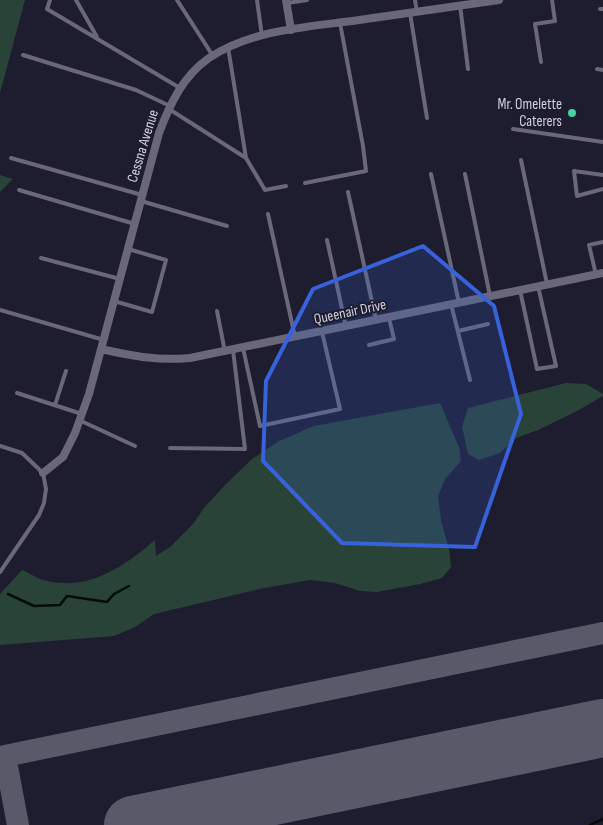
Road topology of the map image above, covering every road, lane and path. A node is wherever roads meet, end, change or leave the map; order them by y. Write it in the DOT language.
graph roads {
  1 [pos="50,0"];
  2 [pos="76,0"];
  3 [pos="177,0"];
  4 [pos="256,0"];
  5 [pos="306,0"];
  6 [pos="415,0"];
  7 [pos="499,0"];
  8 [pos="552,0"];
  9 [pos="488,1"];
  10 [pos="287,2"];
  11 [pos="460,6"];
  12 [pos="414,12"];
  13 [pos="340,23"];
  14 [pos="291,30"];
  15 [pos="262,36"];
  16 [pos="98,38"];
  17 [pos="228,47"];
  18 [pos="23,56"];
  19 [pos="213,56"];
  20 [pos="541,62"];
  21 [pos="468,69"];
  22 [pos="597,69"];
  23 [pos="603,70"];
  24 [pos="180,88"];
  25 [pos="169,107"];
  26 [pos="427,118"];
  27 [pos="513,130"];
  28 [pos="603,142"];
  29 [pos="11,158"];
  30 [pos="246,158"];
  31 [pos="521,160"];
  32 [pos="431,174"];
  33 [pos="465,174"];
  34 [pos="603,175"];
  35 [pos="305,183"];
  36 [pos="286,186"];
  37 [pos="603,189"];
  38 [pos="19,190"];
  39 [pos="348,192"];
  40 [pos="142,198"];
  41 [pos="268,214"];
  42 [pos="135,224"];
  43 [pos="227,226"];
  44 [pos="328,240"];
  45 [pos="603,242"];
  46 [pos="128,249"];
  47 [pos="41,258"];
  48 [pos="600,274"];
  49 [pos="120,280"];
  50 [pos="548,284"];
  51 [pos="538,286"];
  52 [pos="520,290"];
  53 [pos="490,296"];
  54 [pos="114,301"];
  55 [pos="455,304"];
  56 [pos="0,310"];
  57 [pos="217,312"];
  58 [pos="389,318"];
  59 [pos="376,320"];
  60 [pos="488,324"];
  61 [pos="346,327"];
  62 [pos="458,331"];
  63 [pos="322,332"];
  64 [pos="295,337"];
  65 [pos="104,340"];
  66 [pos="369,345"];
  67 [pos="243,348"];
  68 [pos="101,349"];
  69 [pos="233,350"];
  70 [pos="224,352"];
  71 [pos="66,371"];
  72 [pos="470,380"];
  73 [pos="17,393"];
  74 [pos="55,404"];
  75 [pos="81,417"];
  76 [pos="0,446"];
  77 [pos="136,446"];
  78 [pos="170,448"];
  79 [pos="43,474"];
  80 [pos="0,572"];
  1 -- 16 [label="lane"];
  2 -- 16 [label="lane"];
  3 -- 19 [label="lane"];
  4 -- 15 [label="lane"];
  5 -- 10 [label="lane"];
  6 -- 12 [label="lane"];
  7 -- 9 [label="street, Cessna Avenue"];
  8 -- 20 [label="lane"];
  9 -- 11 [label="street, Cessna Avenue"];
  10 -- 14 [label="street"];
  11 -- 12 [label="street, Cessna Avenue"];
  11 -- 21 [label="lane"];
  12 -- 13 [label="street, Cessna Avenue"];
  12 -- 26 [label="lane"];
  13 -- 14 [label="street, Cessna Avenue"];
  13 -- 35 [label="lane"];
  14 -- 15 [label="street, Cessna Avenue"];
  15 -- 17 [label="street, Cessna Avenue"];
  16 -- 24 [label="lane"];
  17 -- 19 [label="street, Cessna Avenue"];
  17 -- 30 [label="lane"];
  18 -- 25 [label="lane"];
  19 -- 24 [label="street, Cessna Avenue"];
  22 -- 23 [label="lane"];
  24 -- 25 [label="street, Cessna Avenue"];
  25 -- 30 [label="lane"];
  25 -- 40 [label="street, Cessna Avenue"];
  27 -- 28 [label="lane"];
  29 -- 40 [label="lane"];
  30 -- 36 [label="lane"];
  31 -- 50 [label="lane"];
  32 -- 55 [label="lane"];
  33 -- 53 [label="lane"];
  34 -- 37 [label="lane"];
  38 -- 42 [label="lane"];
  39 -- 59 [label="lane"];
  40 -- 42 [label="street, Cessna Avenue"];
  40 -- 43 [label="lane"];
  41 -- 64 [label="lane"];
  42 -- 46 [label="street, Cessna Avenue"];
  44 -- 61 [label="lane"];
  45 -- 48 [label="lane"];
  46 -- 49 [label="street, Cessna Avenue"];
  46 -- 54 [label="lane"];
  47 -- 49 [label="lane"];
  48 -- 50 [label="street, Queenair Drive"];
  49 -- 54 [label="street, Cessna Avenue"];
  50 -- 51 [label="street, Queenair Drive"];
  51 -- 52 [label="street, Queenair Drive"];
  51 -- 52 [label="lane"];
  52 -- 53 [label="street, Queenair Drive"];
  53 -- 55 [label="street, Queenair Drive"];
  54 -- 65 [label="street, Cessna Avenue"];
  55 -- 58 [label="street, Queenair Drive"];
  55 -- 62 [label="lane"];
  56 -- 65 [label="lane"];
  57 -- 70 [label="lane"];
  58 -- 59 [label="street, Queenair Drive"];
  58 -- 66 [label="lane"];
  59 -- 61 [label="street, Queenair Drive"];
  60 -- 62 [label="lane"];
  61 -- 63 [label="street, Queenair Drive"];
  62 -- 72 [label="lane"];
  63 -- 64 [label="street, Queenair Drive"];
  63 -- 67 [label="lane"];
  64 -- 67 [label="street, Queenair Drive"];
  65 -- 68 [label="street, Cessna Avenue"];
  67 -- 69 [label="street, Queenair Drive"];
  68 -- 70 [label="street, Queenair Drive"];
  68 -- 75 [label="street, Cessna Avenue"];
  69 -- 70 [label="street, Queenair Drive"];
  69 -- 78 [label="lane"];
  71 -- 74 [label="lane"];
  73 -- 74 [label="lane"];
  74 -- 75 [label="lane"];
  75 -- 77 [label="lane"];
  75 -- 79 [label="street, Cessna Avenue"];
  76 -- 79 [label="lane"];
  79 -- 80 [label="lane"];
}
